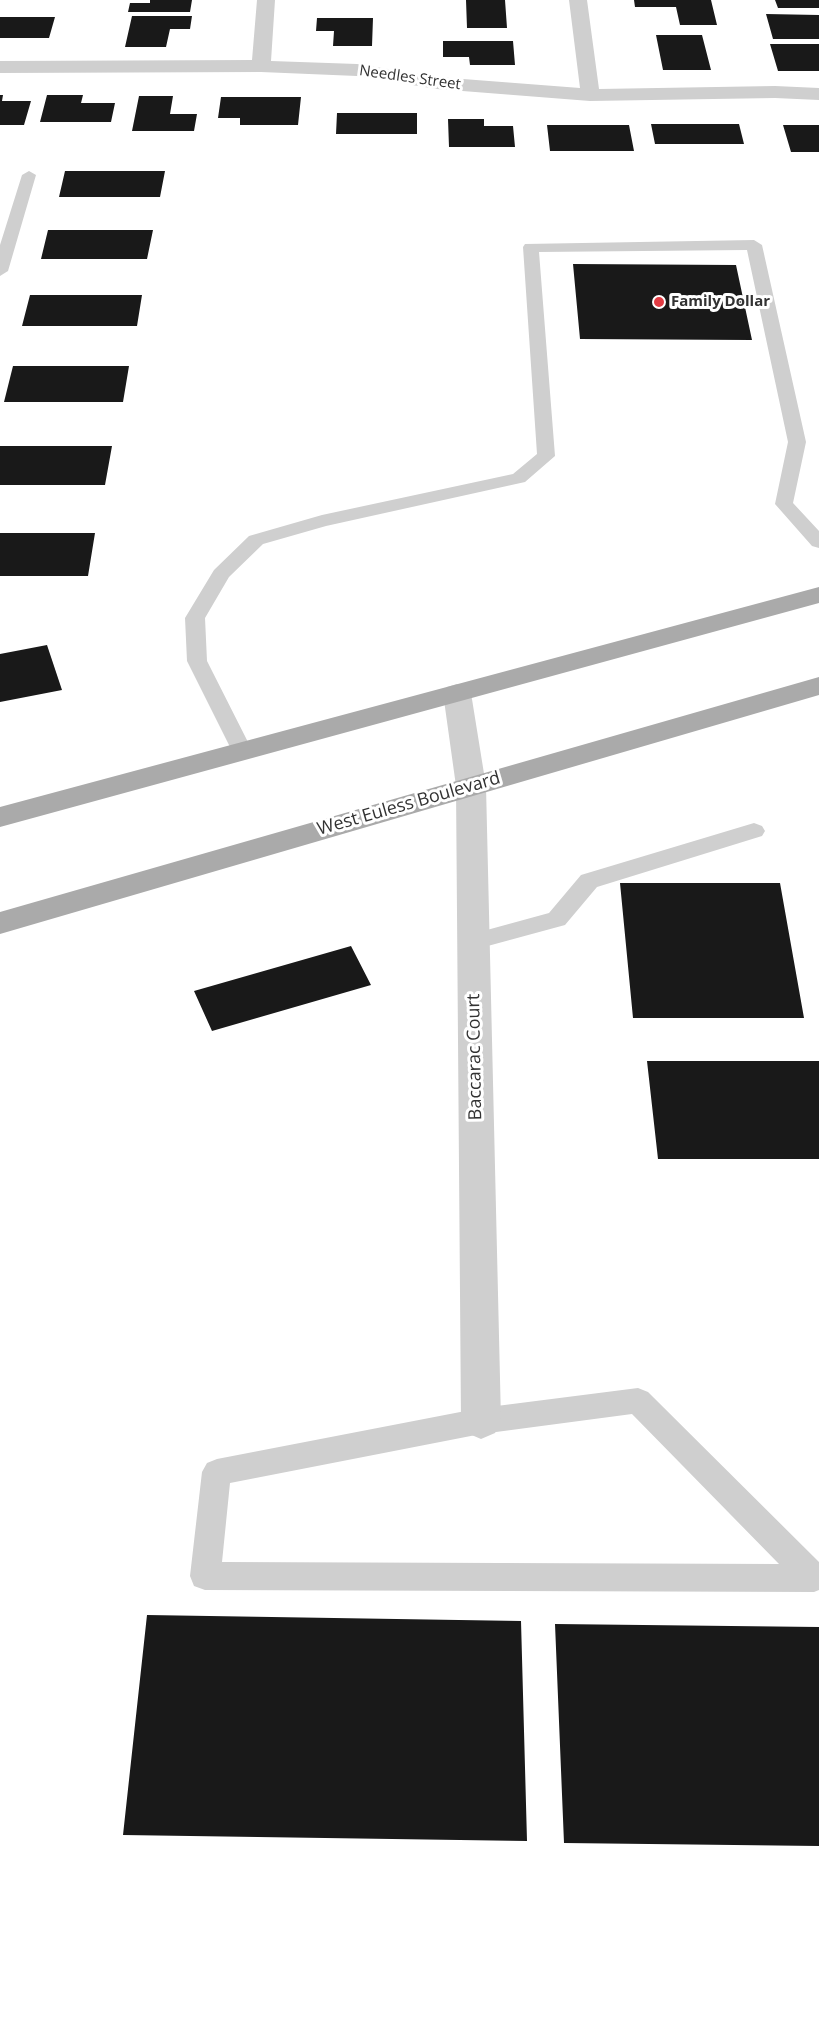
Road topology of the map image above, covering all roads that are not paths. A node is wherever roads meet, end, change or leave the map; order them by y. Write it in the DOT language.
graph roads {
  1 [pos="267,0"];
  2 [pos="578,0"];
  3 [pos="261,66"];
  4 [pos="0,67"];
  5 [pos="819,94"];
  6 [pos="590,95"];
  7 [pos="29,175"];
  8 [pos="2,255"];
  9 [pos="0,271"];
  10 [pos="819,542"];
  11 [pos="819,595"];
  12 [pos="819,686"];
  13 [pos="456,693"];
  14 [pos="242,752"];
  15 [pos="471,786"];
  16 [pos="0,817"];
  17 [pos="754,831"];
  18 [pos="0,923"];
  19 [pos="473,942"];
  20 [pos="481,1421"];
  1 -- 3 [label="street"];
  2 -- 6 [label="street"];
  3 -- 4 [label="street, Needles Street"];
  3 -- 6 [label="street, Needles Street"];
  5 -- 6 [label="street, Needles Street"];
  7 -- 8 [label="lane"];
  8 -- 9 [label="lane"];
  10 -- 14 [label="lane"];
  11 -- 13 [label="main road"];
  12 -- 15 [label="main road, West Euless Boulevard"];
  13 -- 14 [label="main road"];
  13 -- 15 [label="street, Baccarac Court"];
  14 -- 16 [label="main road"];
  15 -- 18 [label="main road, West Euless Boulevard"];
  15 -- 19 [label="street, Baccarac Court"];
  17 -- 19 [label="lane"];
  19 -- 20 [label="street, Baccarac Court"];
  20 -- 20 [label="lane"];
}
